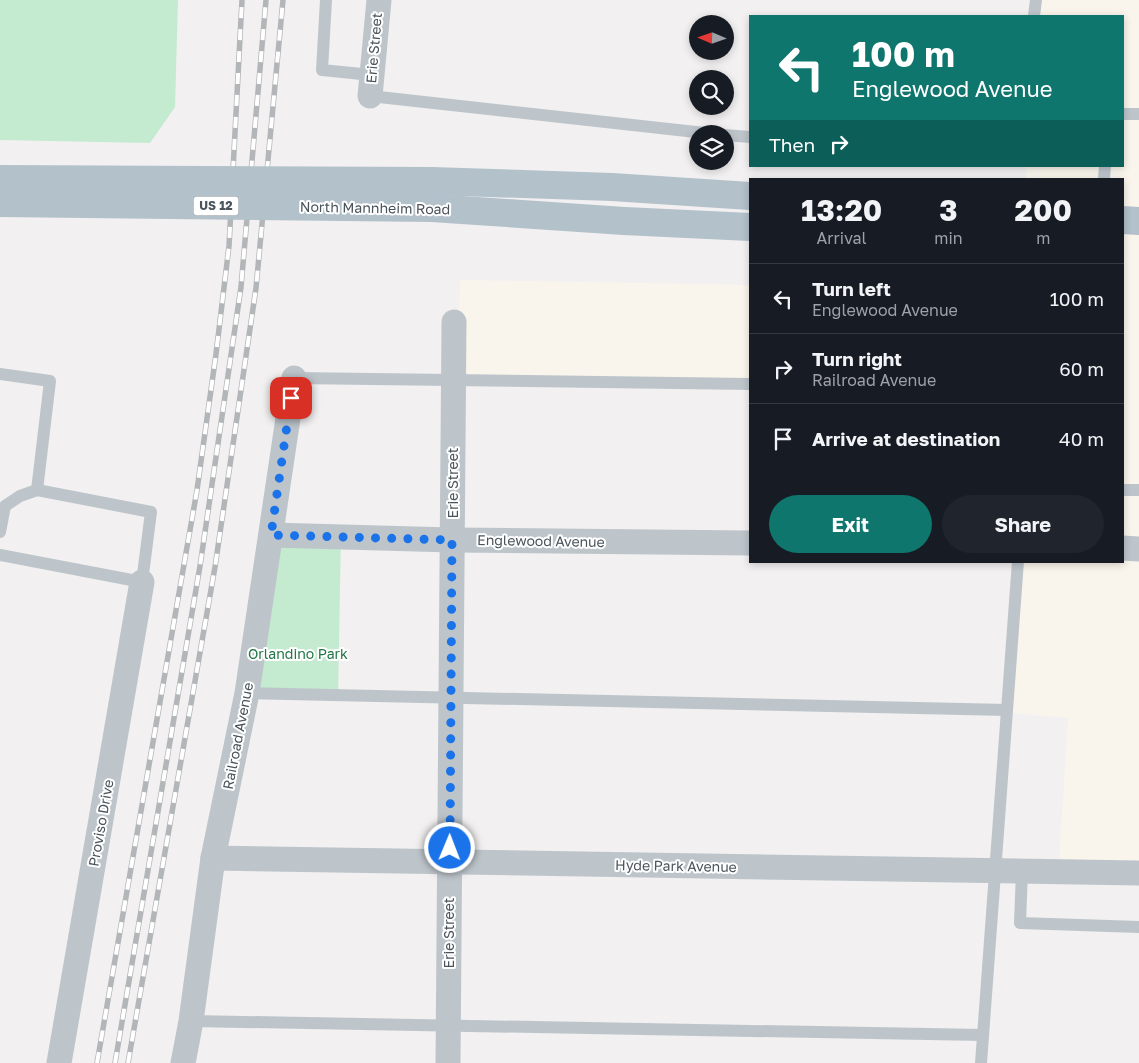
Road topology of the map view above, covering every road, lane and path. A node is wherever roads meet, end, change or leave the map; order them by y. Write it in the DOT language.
graph roads {
  1 [pos="326,0"];
  2 [pos="379,0"];
  3 [pos="1036,0"];
  4 [pos="1034,15"];
  5 [pos="371,86"];
  6 [pos="1124,114"];
  7 [pos="1139,114"];
  8 [pos="689,131"];
  9 [pos="734,136"];
  10 [pos="749,137"];
  11 [pos="0,179"];
  12 [pos="749,196"];
  13 [pos="0,203"];
  14 [pos="1124,220"];
  15 [pos="1139,221"];
  16 [pos="749,227"];
  17 [pos="454,322"];
  18 [pos="0,374"];
  19 [pos="294,378"];
  20 [pos="454,380"];
  21 [pos="749,384"];
  22 [pos="37,490"];
  23 [pos="1124,490"];
  24 [pos="1139,490"];
  25 [pos="0,532"];
  26 [pos="271,535"];
  27 [pos="452,540"];
  28 [pos="749,543"];
  29 [pos="1124,548"];
  30 [pos="1139,549"];
  31 [pos="0,555"];
  32 [pos="1018,563"];
  33 [pos="142,582"];
  34 [pos="247,693"];
  35 [pos="451,697"];
  36 [pos="1007,710"];
  37 [pos="213,858"];
  38 [pos="450,862"];
  39 [pos="995,871"];
  40 [pos="1022,871"];
  41 [pos="1139,873"];
  42 [pos="1139,927"];
  43 [pos="191,1021"];
  44 [pos="449,1025"];
  45 [pos="983,1035"];
  46 [pos="59,1063"];
  47 [pos="183,1063"];
  48 [pos="448,1063"];
  49 [pos="981,1063"];
  1 -- 5 [label="lane"];
  2 -- 5 [label="street, Erie Street"];
  3 -- 4 [label="lane"];
  5 -- 8 [label="lane"];
  6 -- 7 [label="lane"];
  9 -- 10 [label="lane"];
  11 -- 12 [label="main road, North Mannheim Road / US 12, bridge"];
  13 -- 16 [label="main road, North Mannheim Road / US 12, bridge"];
  14 -- 15 [label="main road"];
  17 -- 20 [label="street, Erie Street"];
  18 -- 22 [label="lane"];
  19 -- 20 [label="lane"];
  19 -- 26 [label="street, Railroad Avenue"];
  20 -- 21 [label="lane"];
  20 -- 27 [label="street, Erie Street"];
  22 -- 25 [label="lane"];
  22 -- 33 [label="lane"];
  23 -- 24 [label="lane"];
  26 -- 27 [label="street, Englewood Avenue"];
  26 -- 34 [label="street, Railroad Avenue"];
  27 -- 28 [label="street, Englewood Avenue"];
  27 -- 35 [label="street, Erie Street"];
  29 -- 30 [label="street"];
  31 -- 33 [label="lane"];
  32 -- 36 [label="lane"];
  33 -- 46 [label="street, Proviso Drive"];
  34 -- 35 [label="lane"];
  34 -- 37 [label="street, Railroad Avenue"];
  35 -- 36 [label="lane"];
  35 -- 38 [label="street, Erie Street"];
  36 -- 39 [label="lane"];
  37 -- 38 [label="street, Hyde Park Avenue"];
  37 -- 43 [label="street, Railroad Avenue"];
  38 -- 39 [label="street, Hyde Park Avenue"];
  38 -- 44 [label="street, Erie Street"];
  39 -- 40 [label="street, Hyde Park Avenue"];
  39 -- 45 [label="lane"];
  40 -- 41 [label="street, Hyde Park Avenue"];
  40 -- 42 [label="lane"];
  43 -- 44 [label="lane"];
  43 -- 47 [label="street, Railroad Avenue"];
  44 -- 45 [label="lane"];
  44 -- 48 [label="street, Erie Street"];
  45 -- 49 [label="lane"];
}
